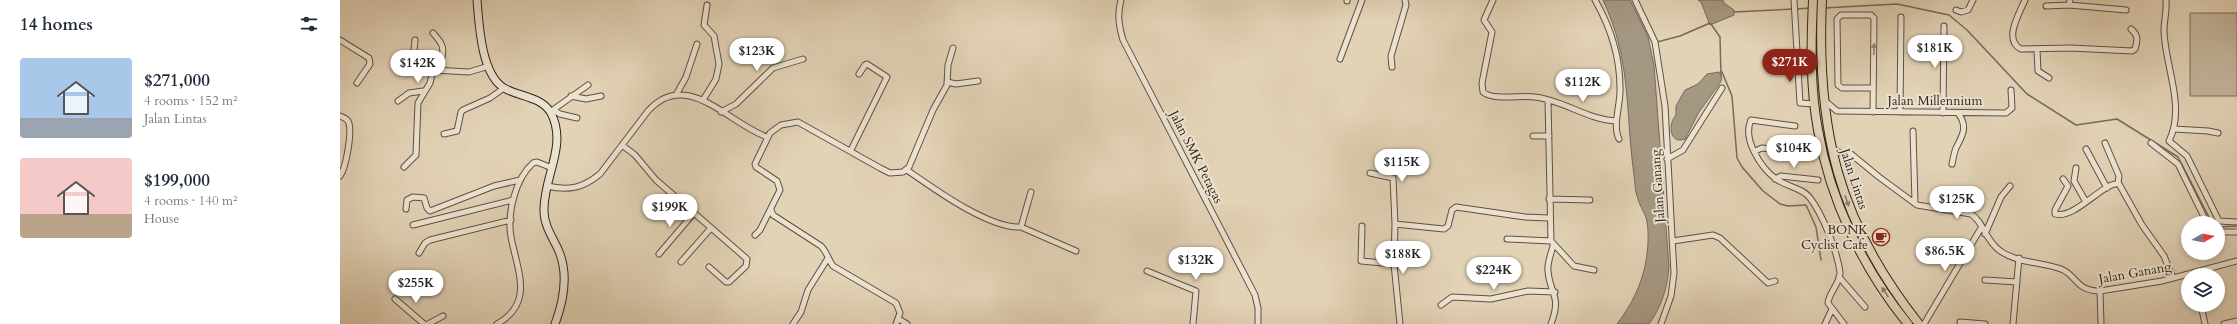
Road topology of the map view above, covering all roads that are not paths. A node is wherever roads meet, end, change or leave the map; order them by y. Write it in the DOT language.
graph roads {
  1 [pos="477,0"];
  2 [pos="1121,0"];
  3 [pos="1362,0"];
  4 [pos="1405,0"];
  5 [pos="1493,0"];
  6 [pos="1595,0"];
  7 [pos="1635,0"];
  8 [pos="1972,0"];
  9 [pos="2025,0"];
  10 [pos="2166,0"];
  11 [pos="1813,2"];
  12 [pos="1822,2"];
  13 [pos="1794,3"];
  14 [pos="2070,3"];
  15 [pos="707,5"];
  16 [pos="2046,6"];
  17 [pos="1956,10"];
  18 [pos="2126,10"];
  19 [pos="1902,18"];
  20 [pos="1944,26"];
  21 [pos="2131,29"];
  22 [pos="433,32"];
  23 [pos="340,40"];
  24 [pos="415,40"];
  25 [pos="697,44"];
  26 [pos="953,48"];
  27 [pos="2037,50"];
  28 [pos="803,59"];
  29 [pos="1340,59"];
  30 [pos="433,62"];
  31 [pos="488,66"];
  32 [pos="1392,68"];
  33 [pos="433,70"];
  34 [pos="859,74"];
  35 [pos="2049,78"];
  36 [pos="978,81"];
  37 [pos="947,82"];
  38 [pos="357,83"];
  39 [pos="588,85"];
  40 [pos="504,88"];
  41 [pos="1722,88"];
  42 [pos="1873,88"];
  43 [pos="2011,90"];
  44 [pos="423,92"];
  45 [pos="676,94"];
  46 [pos="571,96"];
  47 [pos="601,96"];
  48 [pos="1823,99"];
  49 [pos="703,100"];
  50 [pos="1548,100"];
  51 [pos="398,101"];
  52 [pos="1814,104"];
  53 [pos="552,111"];
  54 [pos="721,112"];
  55 [pos="1837,112"];
  56 [pos="1873,112"];
  57 [pos="1900,112"];
  58 [pos="1958,112"];
  59 [pos="1943,113"];
  60 [pos="340,116"];
  61 [pos="576,118"];
  62 [pos="1616,121"];
  63 [pos="1826,122"];
  64 [pos="1795,126"];
  65 [pos="2174,129"];
  66 [pos="1913,131"];
  67 [pos="2218,133"];
  68 [pos="444,134"];
  69 [pos="1533,136"];
  70 [pos="1549,136"];
  71 [pos="767,137"];
  72 [pos="1618,139"];
  73 [pos="2105,143"];
  74 [pos="2151,143"];
  75 [pos="622,145"];
  76 [pos="1831,148"];
  77 [pos="2086,149"];
  78 [pos="851,150"];
  79 [pos="1754,151"];
  80 [pos="1808,154"];
  81 [pos="1842,154"];
  82 [pos="1667,159"];
  83 [pos="1835,164"];
  84 [pos="1952,164"];
  85 [pos="404,167"];
  86 [pos="552,168"];
  87 [pos="2076,168"];
  88 [pos="907,170"];
  89 [pos="1370,173"];
  90 [pos="340,176"];
  91 [pos="1775,179"];
  92 [pos="2063,179"];
  93 [pos="520,180"];
  94 [pos="1818,180"];
  95 [pos="2118,183"];
  96 [pos="547,186"];
  97 [pos="2010,186"];
  98 [pos="2107,188"];
  99 [pos="1031,192"];
  100 [pos="1549,199"];
  101 [pos="514,200"];
  102 [pos="1590,200"];
  103 [pos="2086,202"];
  104 [pos="1915,203"];
  105 [pos="406,209"];
  106 [pos="770,210"];
  107 [pos="694,213"];
  108 [pos="2204,216"];
  109 [pos="1549,218"];
  110 [pos="511,220"];
  111 [pos="2237,222"];
  112 [pos="1395,224"];
  113 [pos="414,225"];
  114 [pos="1362,226"];
  115 [pos="1021,227"];
  116 [pos="711,228"];
  117 [pos="1982,228"];
  118 [pos="2225,232"];
  119 [pos="2237,232"];
  120 [pos="1985,234"];
  121 [pos="755,235"];
  122 [pos="1507,239"];
  123 [pos="1673,240"];
  124 [pos="1552,244"];
  125 [pos="1076,251"];
  126 [pos="419,253"];
  127 [pos="659,254"];
  128 [pos="828,258"];
  129 [pos="2019,258"];
  130 [pos="2237,261"];
  131 [pos="681,262"];
  132 [pos="1394,264"];
  133 [pos="709,267"];
  134 [pos="2214,268"];
  135 [pos="1594,270"];
  136 [pos="1147,271"];
  137 [pos="1840,277"];
  138 [pos="2181,277"];
  139 [pos="2174,278"];
  140 [pos="1985,280"];
  141 [pos="1775,281"];
  142 [pos="2017,282"];
  143 [pos="2100,291"];
  144 [pos="1555,292"];
  145 [pos="395,298"];
  146 [pos="1441,305"];
  147 [pos="1865,307"];
  148 [pos="1832,309"];
  149 [pos="1908,311"];
  150 [pos="2202,312"];
  151 [pos="443,316"];
  152 [pos="1905,321"];
  153 [pos="2237,321"];
  154 [pos="898,322"];
  155 [pos="1960,322"];
  156 [pos="424,324"];
  157 [pos="428,324"];
  158 [pos="497,324"];
  159 [pos="555,324"];
  160 [pos="793,324"];
  161 [pos="907,324"];
  162 [pos="1193,324"];
  163 [pos="1258,324"];
  164 [pos="1400,324"];
  165 [pos="1551,324"];
  166 [pos="1661,324"];
  167 [pos="1825,324"];
  168 [pos="1844,324"];
  169 [pos="1919,324"];
  170 [pos="1924,324"];
  171 [pos="1985,324"];
  172 [pos="2012,324"];
  173 [pos="2101,324"];
  174 [pos="2205,324"];
  175 [pos="2224,324"];
  1 -- 31 [label="main road"];
  2 -- 163 [label="street, Jalan SMK Petagas"];
  3 -- 29 [label="street"];
  4 -- 32 [label="street"];
  5 -- 50 [label="street"];
  6 -- 62 [label="street"];
  7 -- 82 [label="street, Jalan Ganang"];
  8 -- 17 [label="street"];
  9 -- 27 [label="street"];
  10 -- 65 [label="street"];
  11 -- 52 [label="highway, Jalan Lintas"];
  12 -- 48 [label="highway, Jalan Lintas"];
  13 -- 52 [label="street"];
  14 -- 16 [label="street"];
  14 -- 18 [label="street"];
  15 -- 49 [label="street"];
  19 -- 57 [label="street"];
  20 -- 59 [label="street"];
  21 -- 27 [label="street"];
  22 -- 30 [label="street"];
  23 -- 38 [label="street"];
  24 -- 30 [label="street"];
  25 -- 45 [label="street"];
  26 -- 37 [label="street"];
  27 -- 35 [label="street"];
  28 -- 54 [label="street"];
  30 -- 33 [label="street"];
  31 -- 33 [label="street"];
  31 -- 40 [label="main road"];
  33 -- 44 [label="street"];
  34 -- 78 [label="street"];
  36 -- 37 [label="street"];
  37 -- 88 [label="street"];
  39 -- 46 [label="street"];
  40 -- 53 [label="main road"];
  40 -- 68 [label="street"];
  41 -- 82 [label="street"];
  42 -- 42 [label="street, one-way"];
  42 -- 56 [label="street"];
  43 -- 58 [label="street, Jalan Millennium"];
  44 -- 51 [label="street"];
  44 -- 85 [label="street"];
  45 -- 49 [label="street"];
  45 -- 75 [label="street"];
  46 -- 47 [label="street"];
  46 -- 53 [label="street"];
  48 -- 55 [label="street"];
  48 -- 63 [label="highway, Jalan Lintas"];
  49 -- 54 [label="street"];
  50 -- 62 [label="street"];
  50 -- 70 [label="street"];
  152 -- 52 [label="highway, Jalan Lintas, one-way"];
  53 -- 61 [label="street"];
  53 -- 86 [label="main road"];
  54 -- 71 [label="street"];
  55 -- 56 [label="street, Jalan Millennium"];
  55 -- 63 [label="street"];
  56 -- 57 [label="street, Jalan Millennium"];
  57 -- 59 [label="street, Jalan Millennium"];
  58 -- 59 [label="street, Jalan Millennium"];
  58 -- 84 [label="street"];
  60 -- 90 [label="street"];
  62 -- 72 [label="street"];
  63 -- 76 [label="highway, Jalan Lintas"];
  64 -- 79 [label="street"];
  65 -- 67 [label="street"];
  65 -- 111 [label="street"];
  66 -- 104 [label="street"];
  69 -- 70 [label="street"];
  70 -- 100 [label="street"];
  71 -- 78 [label="street"];
  71 -- 106 [label="street"];
  73 -- 95 [label="street"];
  74 -- 108 [label="street"];
  75 -- 96 [label="street"];
  75 -- 107 [label="street"];
  76 -- 81 [label="street, Jalan Ganang"];
  76 -- 83 [label="highway, Jalan Lintas"];
  77 -- 98 [label="street"];
  78 -- 88 [label="street"];
  79 -- 80 [label="street"];
  79 -- 91 [label="street"];
  81 -- 83 [label="street"];
  81 -- 104 [label="street, Jalan Ganang"];
  82 -- 123 [label="street, Jalan Ganang"];
  83 -- 149 [label="highway, Jalan Lintas, one-way"];
  86 -- 93 [label="street"];
  86 -- 96 [label="main road"];
  87 -- 103 [label="street"];
  88 -- 115 [label="street"];
  89 -- 112 [label="street"];
  91 -- 94 [label="street"];
  91 -- 137 [label="street"];
  92 -- 103 [label="street"];
  93 -- 101 [label="street"];
  93 -- 105 [label="street"];
  95 -- 98 [label="street"];
  95 -- 139 [label="street"];
  96 -- 159 [label="main road"];
  97 -- 120 [label="street"];
  98 -- 103 [label="street"];
  99 -- 115 [label="street"];
  100 -- 102 [label="street"];
  100 -- 109 [label="street"];
  101 -- 110 [label="street"];
  101 -- 113 [label="street"];
  104 -- 117 [label="street, Jalan Ganang"];
  106 -- 121 [label="street"];
  106 -- 128 [label="street"];
  107 -- 116 [label="street"];
  107 -- 127 [label="street"];
  109 -- 112 [label="street"];
  109 -- 124 [label="street"];
  110 -- 126 [label="street"];
  110 -- 158 [label="street"];
  112 -- 132 [label="street"];
  114 -- 132 [label="street"];
  115 -- 125 [label="street"];
  116 -- 131 [label="street"];
  116 -- 133 [label="street"];
  117 -- 120 [label="street, Jalan Ganang"];
  117 -- 170 [label="street"];
  118 -- 119 [label="street"];
  120 -- 129 [label="street, Jalan Ganang"];
  122 -- 124 [label="street"];
  123 -- 141 [label="street"];
  123 -- 166 [label="street, Jalan Ganang"];
  124 -- 135 [label="street"];
  124 -- 144 [label="street"];
  128 -- 154 [label="street"];
  128 -- 160 [label="street"];
  129 -- 142 [label="street"];
  129 -- 143 [label="street, Jalan Ganang"];
  130 -- 134 [label="street, Jalan Ganang"];
  132 -- 164 [label="street"];
  136 -- 162 [label="street"];
  137 -- 147 [label="street"];
  137 -- 148 [label="street"];
  138 -- 139 [label="street, Jalan Ganang"];
  139 -- 143 [label="street, Jalan Ganang"];
  140 -- 142 [label="street"];
  142 -- 172 [label="street"];
  143 -- 173 [label="street"];
  144 -- 146 [label="street"];
  144 -- 165 [label="street"];
  145 -- 156 [label="street"];
  148 -- 167 [label="street"];
  148 -- 168 [label="street"];
  149 -- 152 [label="highway"];
  149 -- 169 [label="highway, Jalan Lintas"];
  150 -- 174 [label="street"];
  151 -- 157 [label="street"];
  153 -- 175 [label="street"];
  154 -- 161 [label="street"];
  155 -- 171 [label="street"];
}
